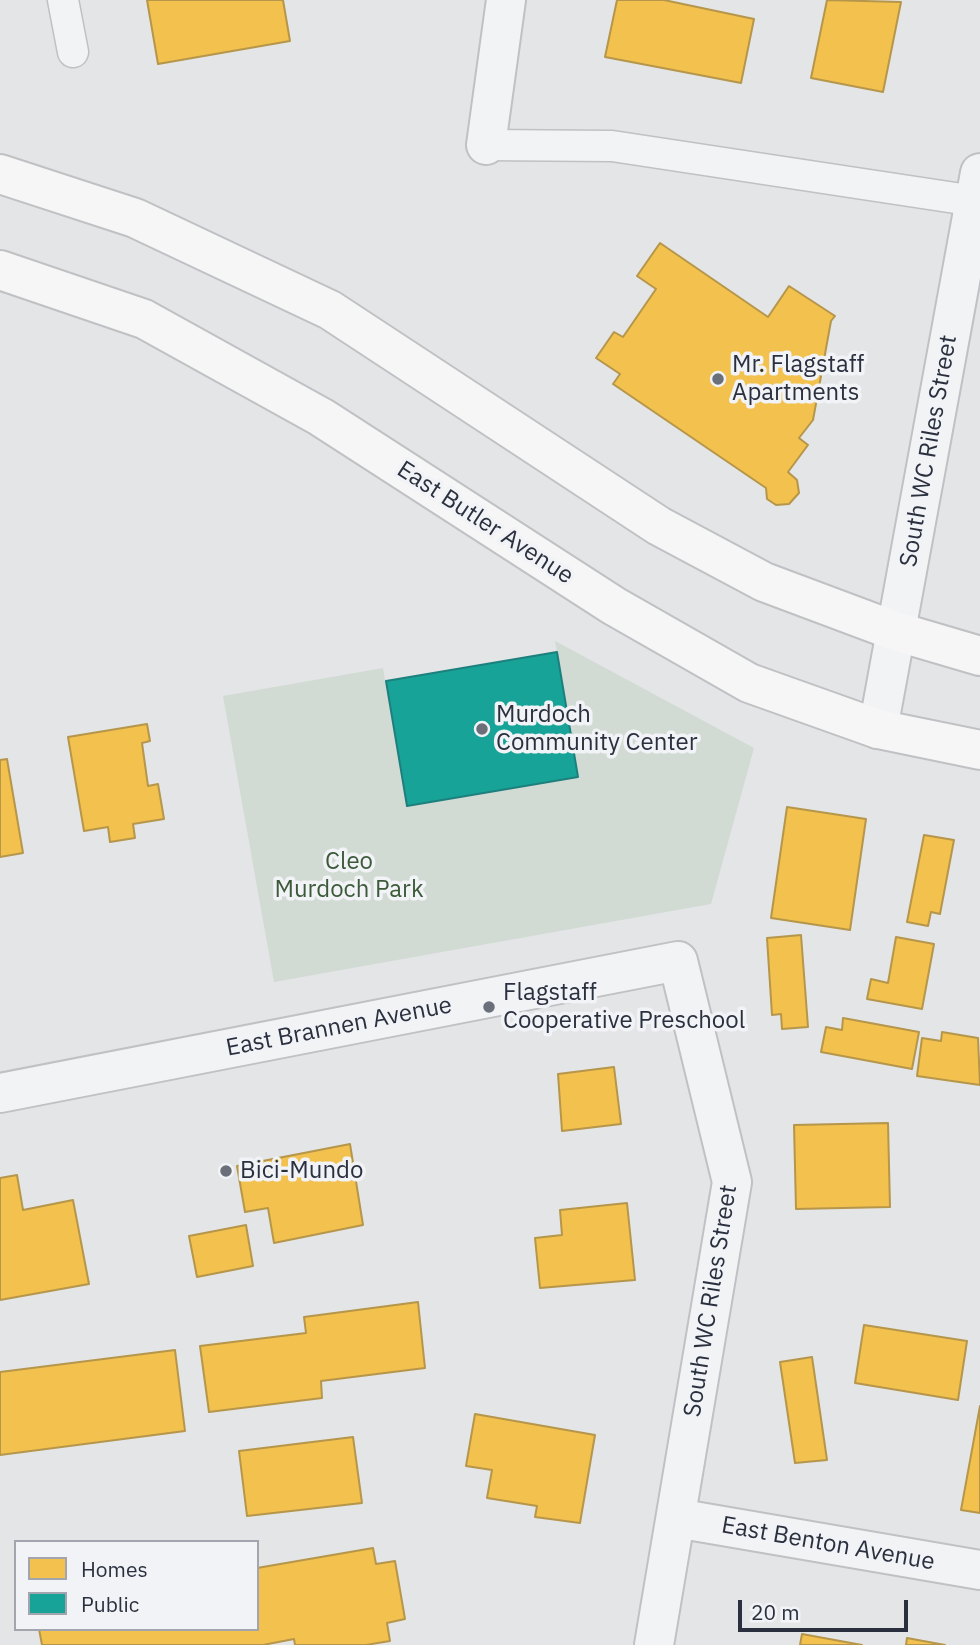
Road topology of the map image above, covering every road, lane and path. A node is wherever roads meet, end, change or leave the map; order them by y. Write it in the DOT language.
graph roads {
  1 [pos="62,0"];
  2 [pos="506,0"];
  3 [pos="73,52"];
  4 [pos="486,145"];
  5 [pos="0,174"];
  6 [pos="977,187"];
  7 [pos="0,270"];
  8 [pos="895,631"];
  9 [pos="980,656"];
  10 [pos="878,729"];
  11 [pos="980,750"];
  12 [pos="678,961"];
  13 [pos="0,1093"];
  14 [pos="676,1518"];
  15 [pos="980,1570"];
  16 [pos="654,1645"];
  1 -- 3 [label="lane"];
  2 -- 4 [label="street"];
  4 -- 6 [label="lane"];
  5 -- 8 [label="main road"];
  6 -- 8 [label="street, South WC Riles Street"];
  7 -- 10 [label="main road, East Butler Avenue"];
  8 -- 9 [label="main road"];
  8 -- 10 [label="street, South WC Riles Street"];
  10 -- 11 [label="main road, East Butler Avenue"];
  12 -- 13 [label="street, East Brannen Avenue"];
  12 -- 14 [label="street, South WC Riles Street"];
  14 -- 15 [label="street, East Benton Avenue"];
  14 -- 16 [label="street, South WC Riles Street"];
}
